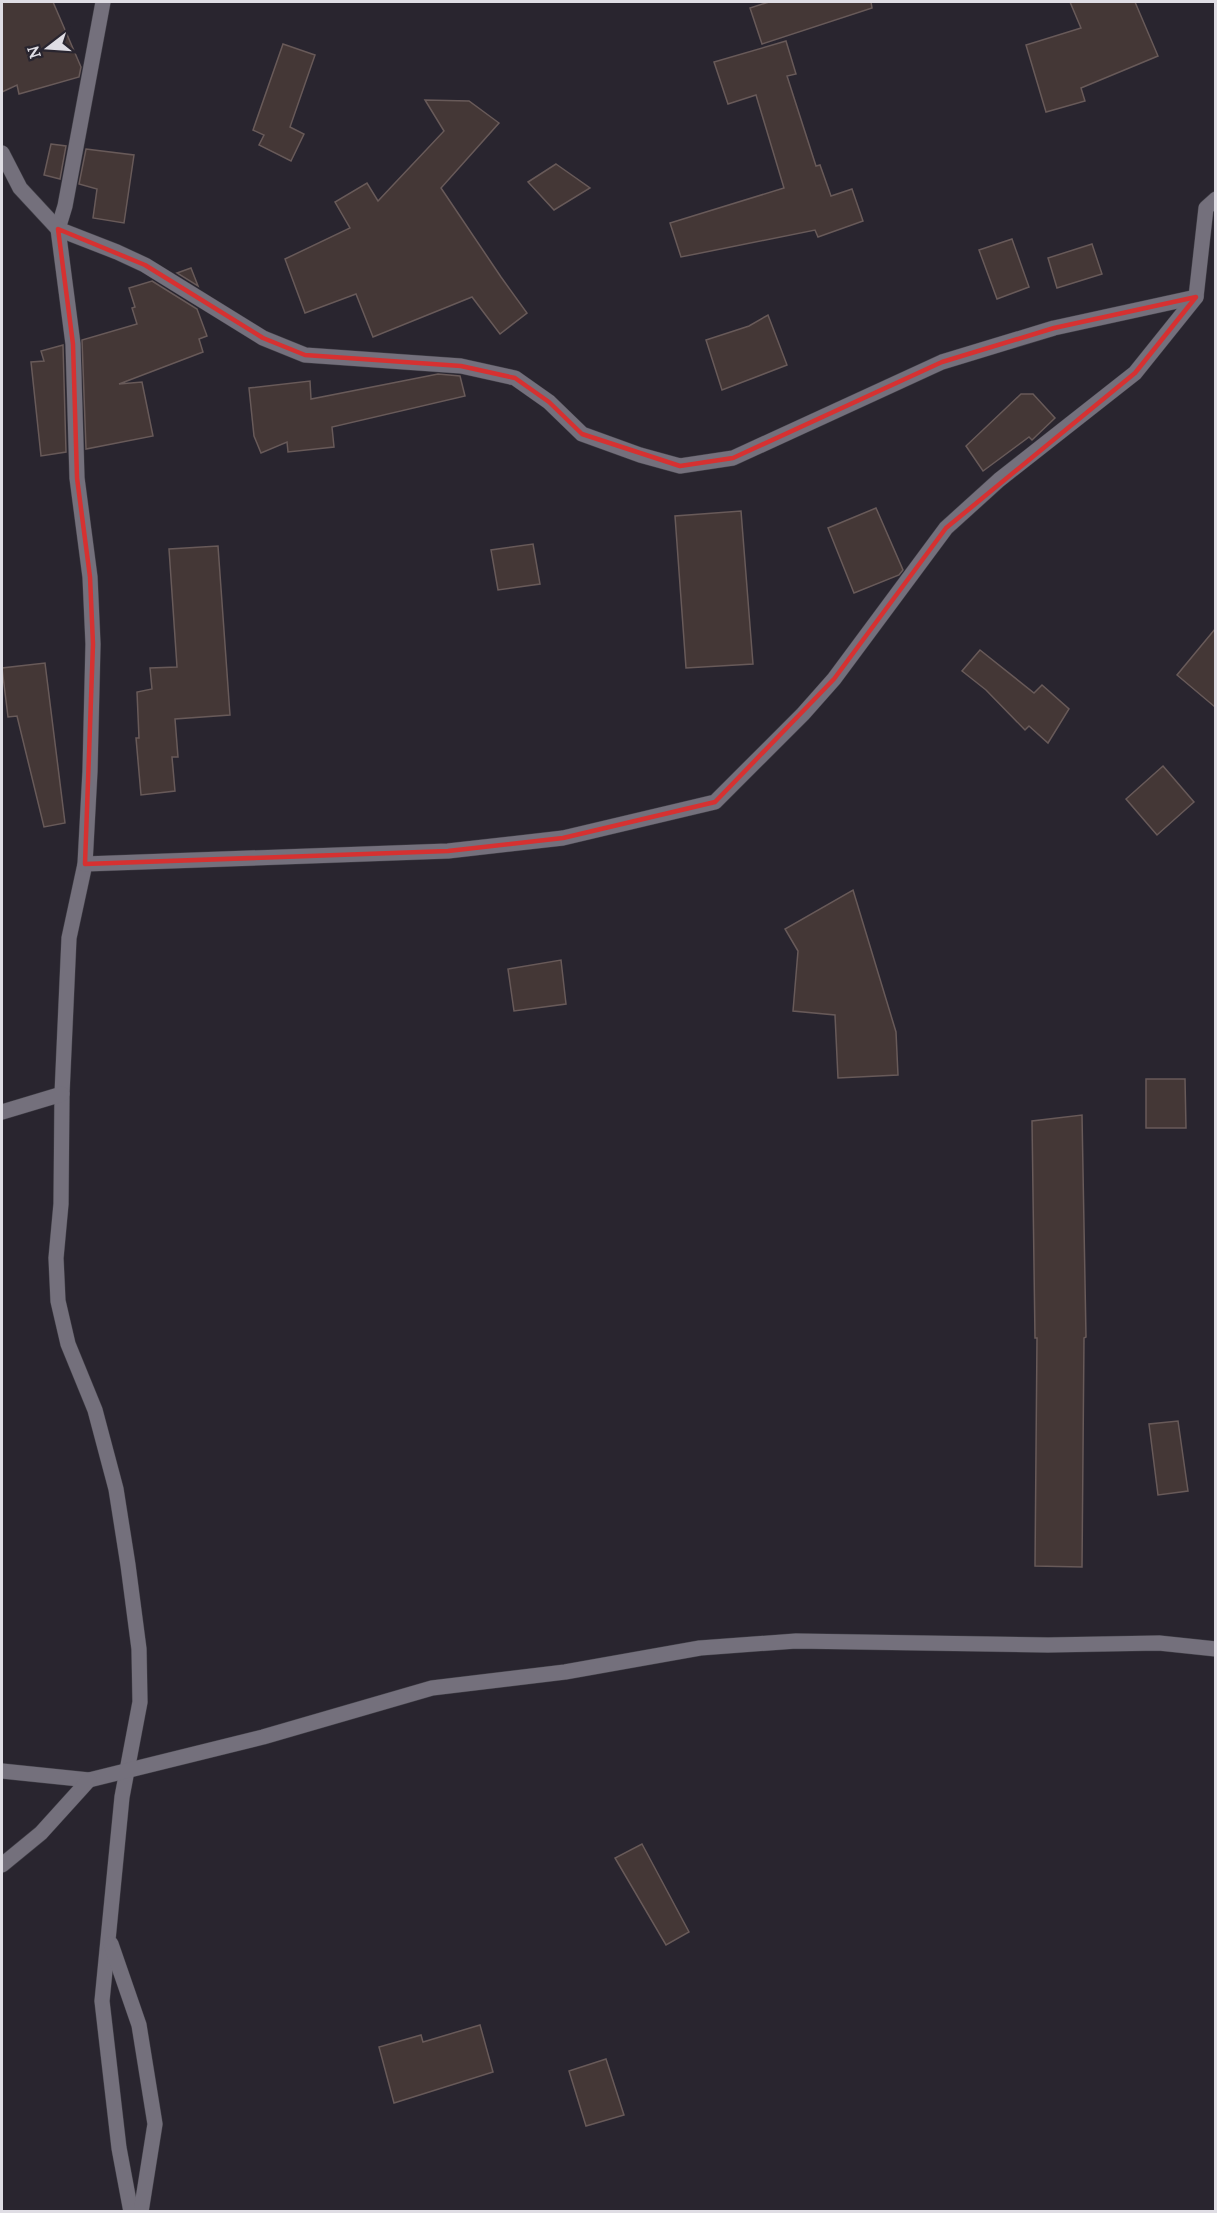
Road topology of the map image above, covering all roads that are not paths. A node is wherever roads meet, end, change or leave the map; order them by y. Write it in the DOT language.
graph roads {
  1 [pos="103,2"];
  2 [pos="2,153"];
  3 [pos="1215,199"];
  4 [pos="58,230"];
  5 [pos="1196,297"];
  6 [pos="85,864"];
  7 [pos="62,1094"];
  8 [pos="2,1112"];
  9 [pos="1215,1649"];
  10 [pos="2,1771"];
  11 [pos="126,1772"];
  12 [pos="89,1780"];
  13 [pos="2,1865"];
  14 [pos="109,1938"];
  15 [pos="131,2211"];
  16 [pos="141,2211"];
  1 -- 4 [label="street"];
  2 -- 4 [label="street"];
  3 -- 5 [label="street"];
  4 -- 5 [label="street"];
  4 -- 6 [label="street"];
  5 -- 6 [label="street"];
  6 -- 7 [label="street"];
  7 -- 8 [label="street"];
  7 -- 11 [label="street"];
  9 -- 11 [label="street"];
  10 -- 12 [label="street"];
  11 -- 12 [label="street"];
  11 -- 14 [label="street"];
  12 -- 13 [label="street"];
  14 -- 15 [label="street"];
  14 -- 16 [label="street"];
}
